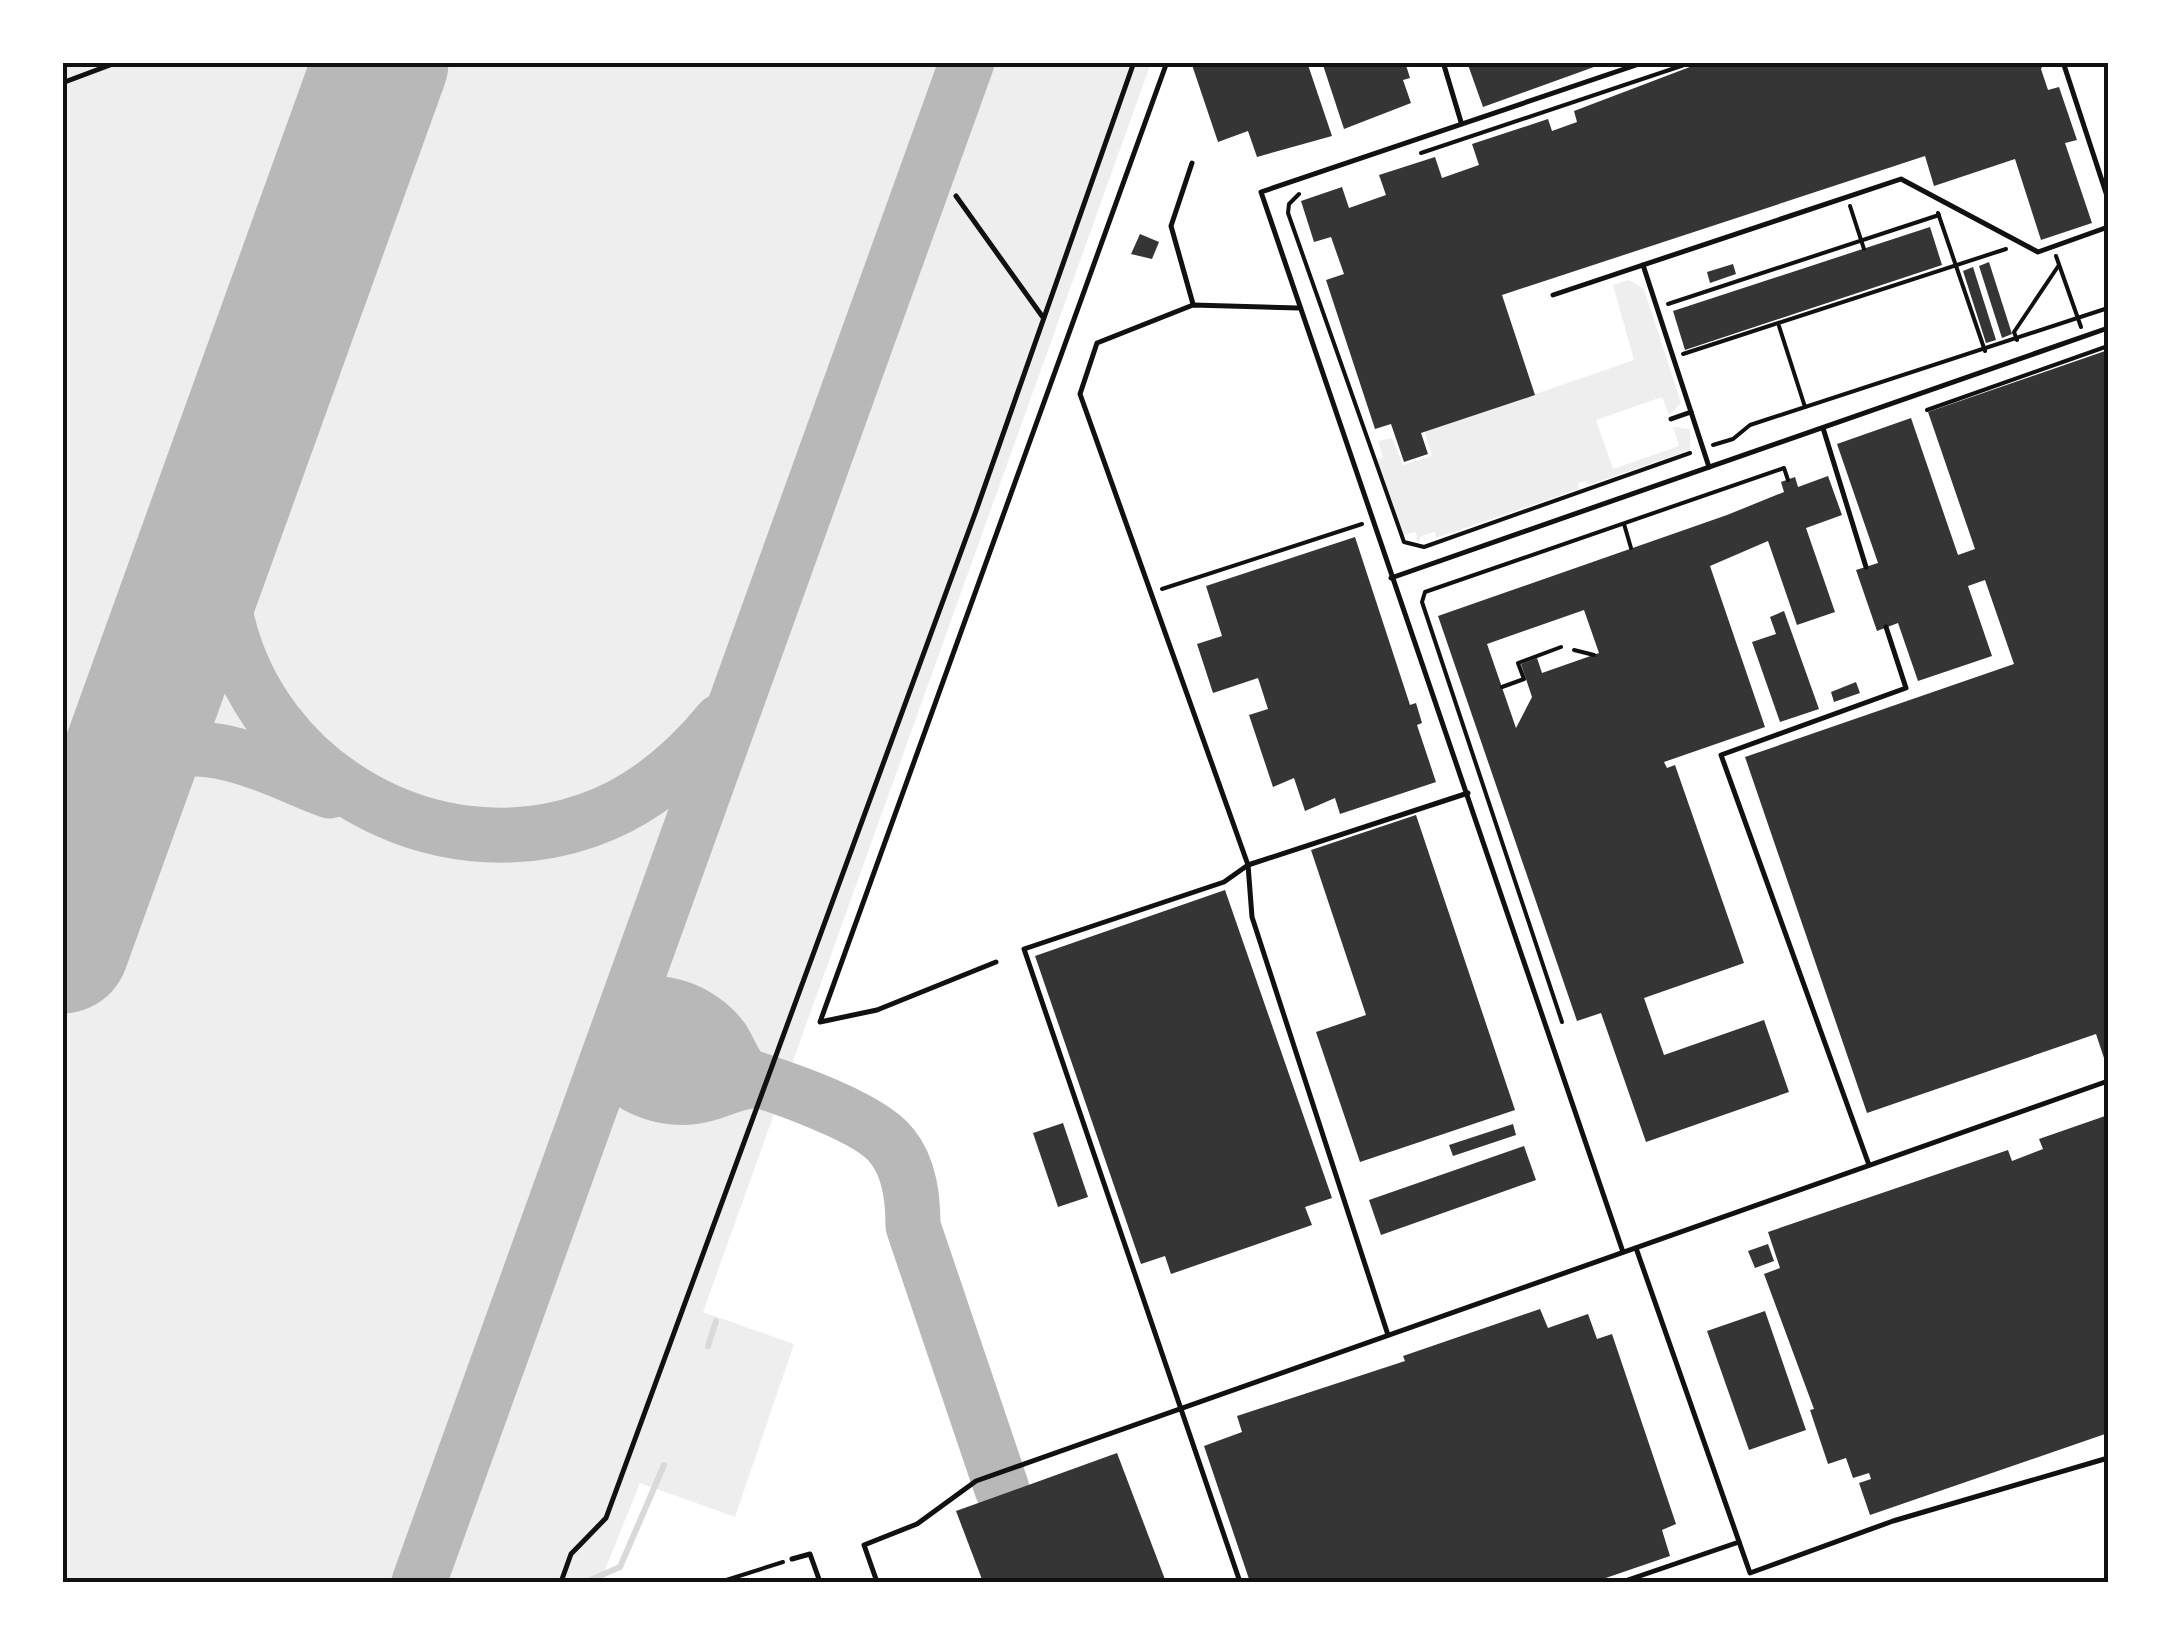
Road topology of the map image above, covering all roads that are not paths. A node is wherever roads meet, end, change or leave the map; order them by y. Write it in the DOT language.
graph roads {
  1 [pos="90,62"];
  2 [pos="118,62"];
  3 [pos="1134,62"];
  4 [pos="1167,62"];
  5 [pos="1443,62"];
  6 [pos="1645,62"];
  7 [pos="2063,62"];
  8 [pos="85,75"];
  9 [pos="62,83"];
  10 [pos="1462,122"];
  11 [pos="1192,163"];
  12 [pos="956,196"];
  13 [pos="2108,199"];
  14 [pos="2108,227"];
  15 [pos="1643,265"];
  16 [pos="1553,295"];
  17 [pos="1193,305"];
  18 [pos="1298,308"];
  19 [pos="1042,316"];
  20 [pos="2108,328"];
  21 [pos="1692,412"];
  22 [pos="1670,419"];
  23 [pos="1823,428"];
  24 [pos="1709,467"];
  25 [pos="1866,566"];
  26 [pos="1391,578"];
  27 [pos="1886,628"];
  28 [pos="1468,793"];
  29 [pos="1248,865"];
  30 [pos="996,962"];
  31 [pos="2108,1080"];
  32 [pos="1869,1165"];
  33 [pos="1636,1248"];
  34 [pos="1623,1252"];
  35 [pos="1388,1336"];
  36 [pos="1179,1409"];
  37 [pos="2108,1458"];
  38 [pos="1739,1542"];
  39 [pos="792,1559"];
  40 [pos="561,1582"];
  41 [pos="820,1582"];
  42 [pos="875,1582"];
  43 [pos="1240,1582"];
  44 [pos="1622,1582"];
  1 -- 8 [label="lane"];
  2 -- 8 [label="lane"];
  3 -- 19 [label="lane"];
  4 -- 30 [label="lane"];
  5 -- 10 [label="lane"];
  6 -- 10 [label="lane"];
  7 -- 13 [label="lane"];
  8 -- 9 [label="lane"];
  10 -- 18 [label="lane"];
  11 -- 17 [label="lane"];
  12 -- 19 [label="lane"];
  14 -- 15 [label="lane"];
  15 -- 16 [label="lane"];
  15 -- 21 [label="lane"];
  17 -- 18 [label="lane"];
  17 -- 29 [label="lane"];
  18 -- 26 [label="lane"];
  19 -- 40 [label="lane"];
  20 -- 23 [label="lane"];
  21 -- 22 [label="lane"];
  21 -- 24 [label="lane"];
  23 -- 24 [label="lane"];
  23 -- 25 [label="lane"];
  24 -- 26 [label="lane"];
  26 -- 28 [label="lane"];
  27 -- 32 [label="lane"];
  28 -- 29 [label="lane"];
  28 -- 34 [label="lane"];
  29 -- 35 [label="lane"];
  29 -- 36 [label="lane"];
  31 -- 32 [label="lane"];
  32 -- 33 [label="lane"];
  33 -- 34 [label="lane"];
  33 -- 38 [label="lane"];
  34 -- 35 [label="lane"];
  35 -- 36 [label="lane"];
  36 -- 42 [label="lane"];
  36 -- 43 [label="lane"];
  37 -- 38 [label="lane"];
  38 -- 44 [label="lane"];
  39 -- 41 [label="lane"];
}
